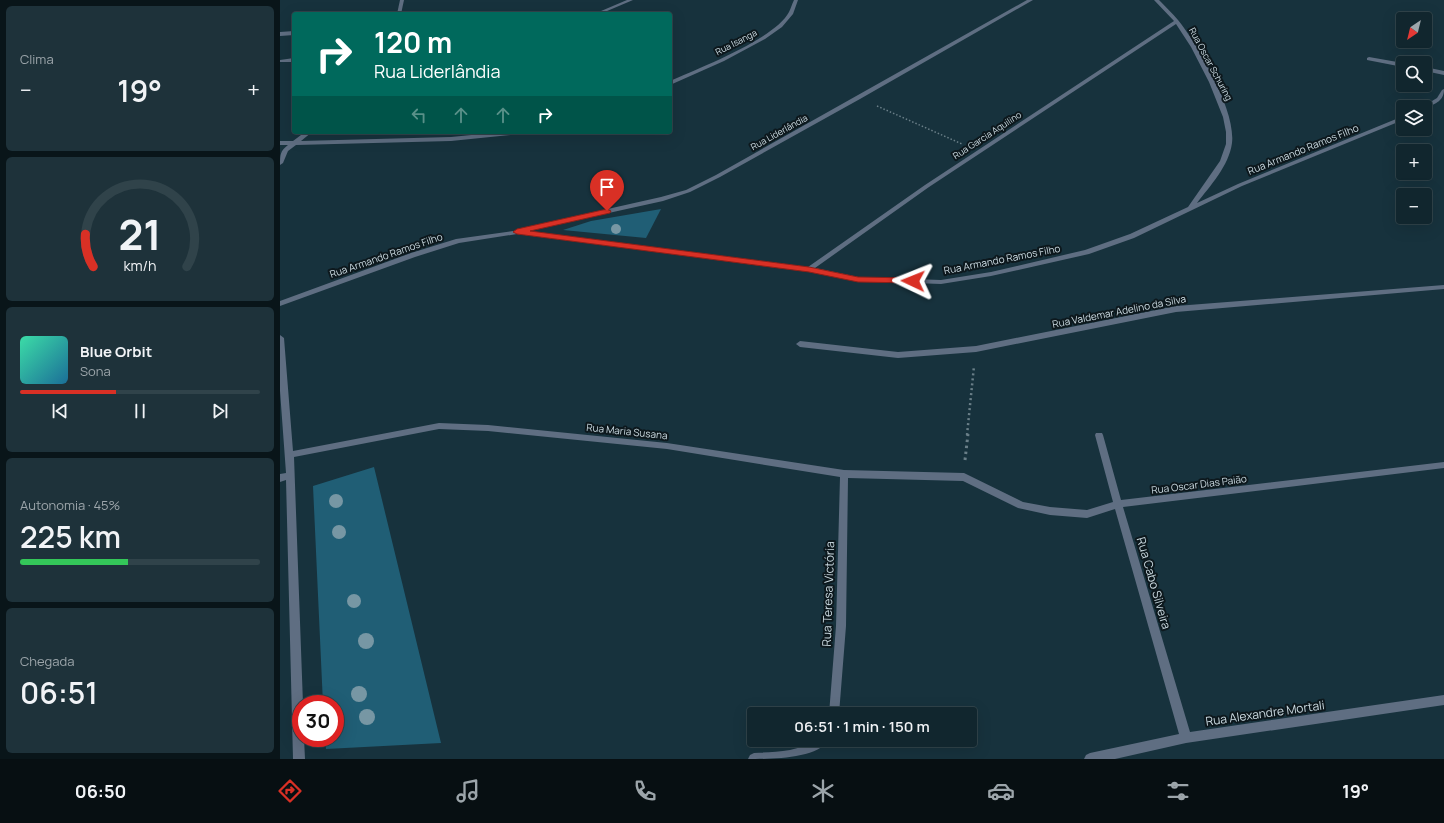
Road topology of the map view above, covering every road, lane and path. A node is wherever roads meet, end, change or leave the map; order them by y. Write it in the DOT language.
graph roads {
  1 [pos="402,0"];
  2 [pos="631,0"];
  3 [pos="796,0"];
  4 [pos="1031,0"];
  5 [pos="1156,0"];
  6 [pos="399,12"];
  7 [pos="601,12"];
  8 [pos="1177,21"];
  9 [pos="292,33"];
  10 [pos="280,34"];
  11 [pos="1369,59"];
  12 [pos="292,60"];
  13 [pos="281,61"];
  14 [pos="1396,64"];
  15 [pos="1432,70"];
  16 [pos="1444,73"];
  17 [pos="672,82"];
  18 [pos="1444,91"];
  19 [pos="858,98"];
  20 [pos="1432,103"];
  21 [pos="1396,121"];
  22 [pos="306,134"];
  23 [pos="500,134"];
  24 [pos="295,142"];
  25 [pos="280,143"];
  26 [pos="979,151"];
  27 [pos="280,163"];
  28 [pos="1191,207"];
  29 [pos="517,232"];
  30 [pos="809,269"];
  31 [pos="1444,287"];
  32 [pos="280,304"];
  33 [pos="280,338"];
  34 [pos="800,344"];
  35 [pos="280,348"];
  36 [pos="976,349"];
  37 [pos="1099,435"];
  38 [pos="288,455"];
  39 [pos="1444,465"];
  40 [pos="844,474"];
  41 [pos="290,476"];
  42 [pos="964,477"];
  43 [pos="280,478"];
  44 [pos="1118,504"];
  45 [pos="1444,700"];
  46 [pos="835,707"];
  47 [pos="1186,738"];
  48 [pos="815,747"];
  49 [pos="300,759"];
  50 [pos="754,759"];
  51 [pos="1090,759"];
  1 -- 6 [label="street"];
  2 -- 7 [label="street"];
  3 -- 17 [label="street, Rua Isanga"];
  4 -- 19 [label="street, Rua Liderlândia"];
  5 -- 8 [label="street, Rua Oscar Schuring"];
  8 -- 26 [label="street, Rua Garcia Aquilino"];
  8 -- 28 [label="street, Rua Oscar Schuring"];
  9 -- 10 [label="street"];
  11 -- 14 [label="street"];
  12 -- 13 [label="street"];
  15 -- 16 [label="street"];
  18 -- 20 [label="street"];
  19 -- 26 [label="path"];
  19 -- 29 [label="street, Rua Liderlândia"];
  21 -- 28 [label="street, Rua Armando Ramos Filho"];
  22 -- 24 [label="street"];
  23 -- 24 [label="street"];
  24 -- 25 [label="street"];
  24 -- 27 [label="street"];
  26 -- 30 [label="street, Rua Garcia Aquilino"];
  28 -- 30 [label="street, Rua Armando Ramos Filho"];
  29 -- 30 [label="street, Rua Armando Ramos Filho"];
  29 -- 32 [label="street, Rua Armando Ramos Filho"];
  31 -- 36 [label="street, Rua Valdemar Adelino da Silva"];
  33 -- 35 [label="street"];
  34 -- 36 [label="street, Rua Valdemar Adelino da Silva"];
  35 -- 38 [label="street"];
  36 -- 42 [label="path"];
  37 -- 44 [label="street, Rua Cabo Silveira"];
  38 -- 40 [label="street, Rua Maria Susana"];
  38 -- 41 [label="street"];
  39 -- 44 [label="street, Rua Oscar Dias Paião"];
  40 -- 42 [label="street, Rua Maria Susana"];
  40 -- 46 [label="street, Rua Teresa Victória"];
  41 -- 43 [label="street"];
  41 -- 49 [label="street"];
  42 -- 44 [label="street, Rua Oscar Dias Paião"];
  44 -- 47 [label="street, Rua Cabo Silveira"];
  45 -- 47 [label="street, Rua Alexandre Mortali"];
  47 -- 51 [label="street, Rua Alexandre Mortali"];
  48 -- 50 [label="street"];
}
